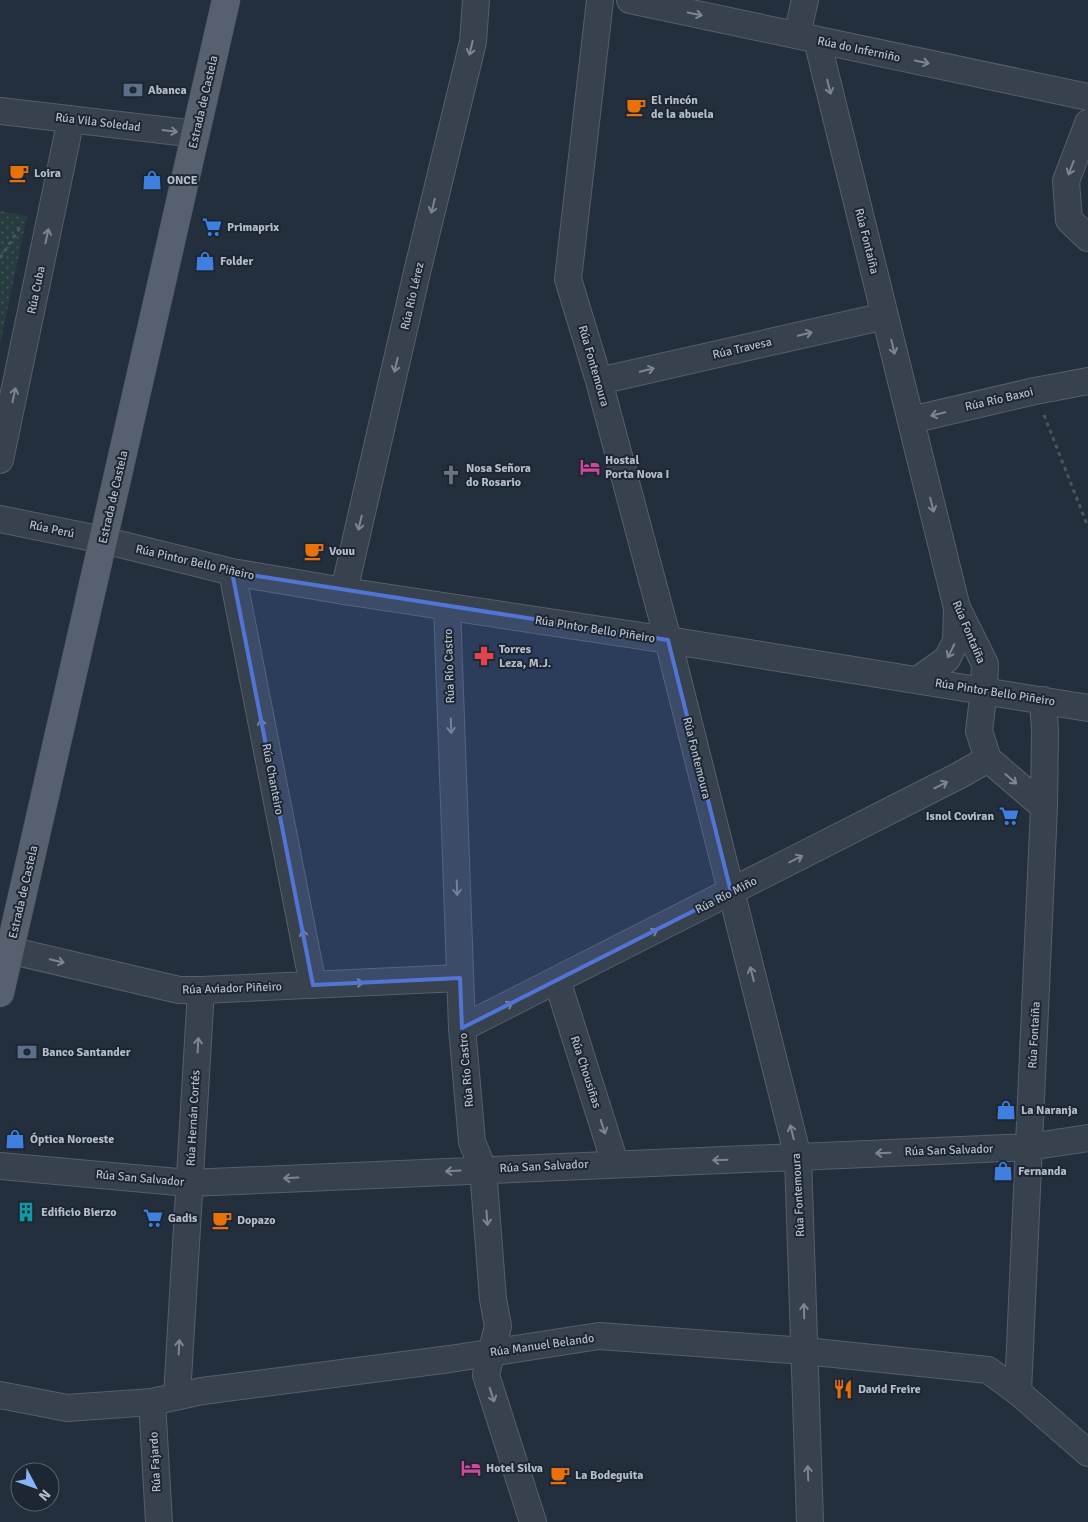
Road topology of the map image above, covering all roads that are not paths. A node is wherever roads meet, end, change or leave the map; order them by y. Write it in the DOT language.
graph roads {
  1 [pos="226,0"];
  2 [pos="476,0"];
  3 [pos="600,0"];
  4 [pos="630,0"];
  5 [pos="805,0"];
  6 [pos="807,38"];
  7 [pos="1088,98"];
  8 [pos="0,112"];
  9 [pos="72,119"];
  10 [pos="1088,123"];
  11 [pos="196,134"];
  12 [pos="1088,238"];
  13 [pos="885,316"];
  14 [pos="599,381"];
  15 [pos="1088,381"];
  16 [pos="911,420"];
  17 [pos="0,460"];
  18 [pos="0,519"];
  19 [pos="103,540"];
  20 [pos="232,572"];
  21 [pos="344,591"];
  22 [pos="448,607"];
  23 [pos="957,608"];
  24 [pos="668,640"];
  25 [pos="919,680"];
  26 [pos="984,690"];
  27 [pos="1043,700"];
  28 [pos="1088,708"];
  29 [pos="988,759"];
  30 [pos="1044,807"];
  31 [pos="731,892"];
  32 [pos="5,949"];
  33 [pos="460,978"];
  34 [pos="557,980"];
  35 [pos="313,985"];
  36 [pos="201,990"];
  37 [pos="0,994"];
  38 [pos="462,1028"];
  39 [pos="1088,1138"];
  40 [pos="1029,1147"];
  41 [pos="798,1157"];
  42 [pos="615,1163"];
  43 [pos="0,1166"];
  44 [pos="483,1169"];
  45 [pos="190,1183"];
  46 [pos="805,1351"];
  47 [pos="492,1353"];
  48 [pos="1018,1392"];
  49 [pos="0,1396"];
  50 [pos="165,1399"];
  51 [pos="1088,1453"];
  52 [pos="159,1522"];
  53 [pos="533,1522"];
  54 [pos="810,1522"];
  1 -- 11 [label="main road, Estrada de Castela"];
  2 -- 21 [label="street, Rúa Río Lérez, one-way"];
  3 -- 14 [label="street, Rúa Fontemoura"];
  4 -- 6 [label="street, Rúa do Inferniño, one-way"];
  5 -- 6 [label="street"];
  6 -- 7 [label="street, Rúa do Inferniño, one-way"];
  6 -- 13 [label="street, Rúa Fontaíña, one-way"];
  8 -- 9 [label="street, Rúa Vila Soledad"];
  9 -- 11 [label="street, Rúa Vila Soledad, one-way"];
  17 -- 9 [label="street, Rúa Cuba, one-way"];
  10 -- 12 [label="street, one-way"];
  11 -- 19 [label="main road, Estrada de Castela"];
  14 -- 13 [label="street, Rúa Travesa, one-way"];
  13 -- 16 [label="street, Rúa Fontaíña, one-way"];
  14 -- 24 [label="street, Rúa Fontemoura"];
  15 -- 16 [label="street, Rúa Río Baxoi, one-way"];
  16 -- 23 [label="street, Rúa Fontaíña, one-way"];
  18 -- 19 [label="street, Rúa Perú"];
  19 -- 20 [label="street, Rúa Pintor Bello Piñeiro"];
  19 -- 32 [label="main road, Estrada de Castela"];
  20 -- 21 [label="street, Rúa Pintor Bello Piñeiro"];
  35 -- 20 [label="street, Rúa Chanteiro, one-way"];
  21 -- 22 [label="street, Rúa Pintor Bello Piñeiro"];
  22 -- 24 [label="street, Rúa Pintor Bello Piñeiro"];
  22 -- 33 [label="street, Rúa Río Castro, one-way"];
  23 -- 25 [label="street, one-way"];
  23 -- 26 [label="street, Rúa Fontaíña"];
  24 -- 25 [label="street, Rúa Pintor Bello Piñeiro"];
  24 -- 31 [label="street, Rúa Fontemoura"];
  25 -- 26 [label="street, Rúa Pintor Bello Piñeiro"];
  26 -- 27 [label="street, Rúa Pintor Bello Piñeiro"];
  26 -- 29 [label="street, Rúa Fontaíña"];
  27 -- 28 [label="street, Rúa Pintor Bello Piñeiro"];
  27 -- 30 [label="street, Rúa Fontaíña"];
  29 -- 30 [label="street, one-way"];
  31 -- 29 [label="street, Rúa Río Miño, one-way"];
  30 -- 40 [label="street, Rúa Fontaíña"];
  34 -- 31 [label="street, Rúa Río Miño, one-way"];
  41 -- 31 [label="street, Rúa Fontemoura, one-way"];
  32 -- 36 [label="street, Rúa Aviador Piñeiro, one-way"];
  32 -- 37 [label="main road, Estrada de Castela"];
  35 -- 33 [label="street, Rúa Aviador Piñeiro, one-way"];
  33 -- 38 [label="street, Rúa Río Castro"];
  38 -- 34 [label="street, Rúa Río Miño, one-way"];
  34 -- 42 [label="street, Rúa Chousiñas, one-way"];
  35 -- 36 [label="street, Rúa Aviador Piñeiro"];
  45 -- 36 [label="street, Rúa Hernán Cortés, one-way"];
  38 -- 44 [label="street, Rúa Río Castro"];
  39 -- 40 [label="street, Rúa San Salvador"];
  40 -- 41 [label="street, Rúa San Salvador, one-way"];
  40 -- 48 [label="street, Rúa Fontaíña"];
  41 -- 42 [label="street, Rúa San Salvador, one-way"];
  46 -- 41 [label="street, Rúa Fontemoura, one-way"];
  42 -- 44 [label="street, Rúa San Salvador"];
  43 -- 45 [label="street, Rúa San Salvador"];
  44 -- 45 [label="street, Rúa San Salvador, one-way"];
  44 -- 47 [label="street, Rúa Río Castro, one-way"];
  50 -- 45 [label="street, Rúa Hernán Cortés, one-way"];
  46 -- 47 [label="street, Rúa Manuel Belando"];
  46 -- 48 [label="street, Rúa Manuel Belando"];
  54 -- 46 [label="street, Rúa Fontemoura, one-way"];
  47 -- 50 [label="street, Rúa Manuel Belando"];
  47 -- 53 [label="street, Rúa Río Castro, one-way"];
  48 -- 51 [label="street, Rúa Manuel Belando"];
  49 -- 50 [label="street, Rúa Manuel Belando"];
  50 -- 52 [label="street, Rúa Fajardo"];
}
